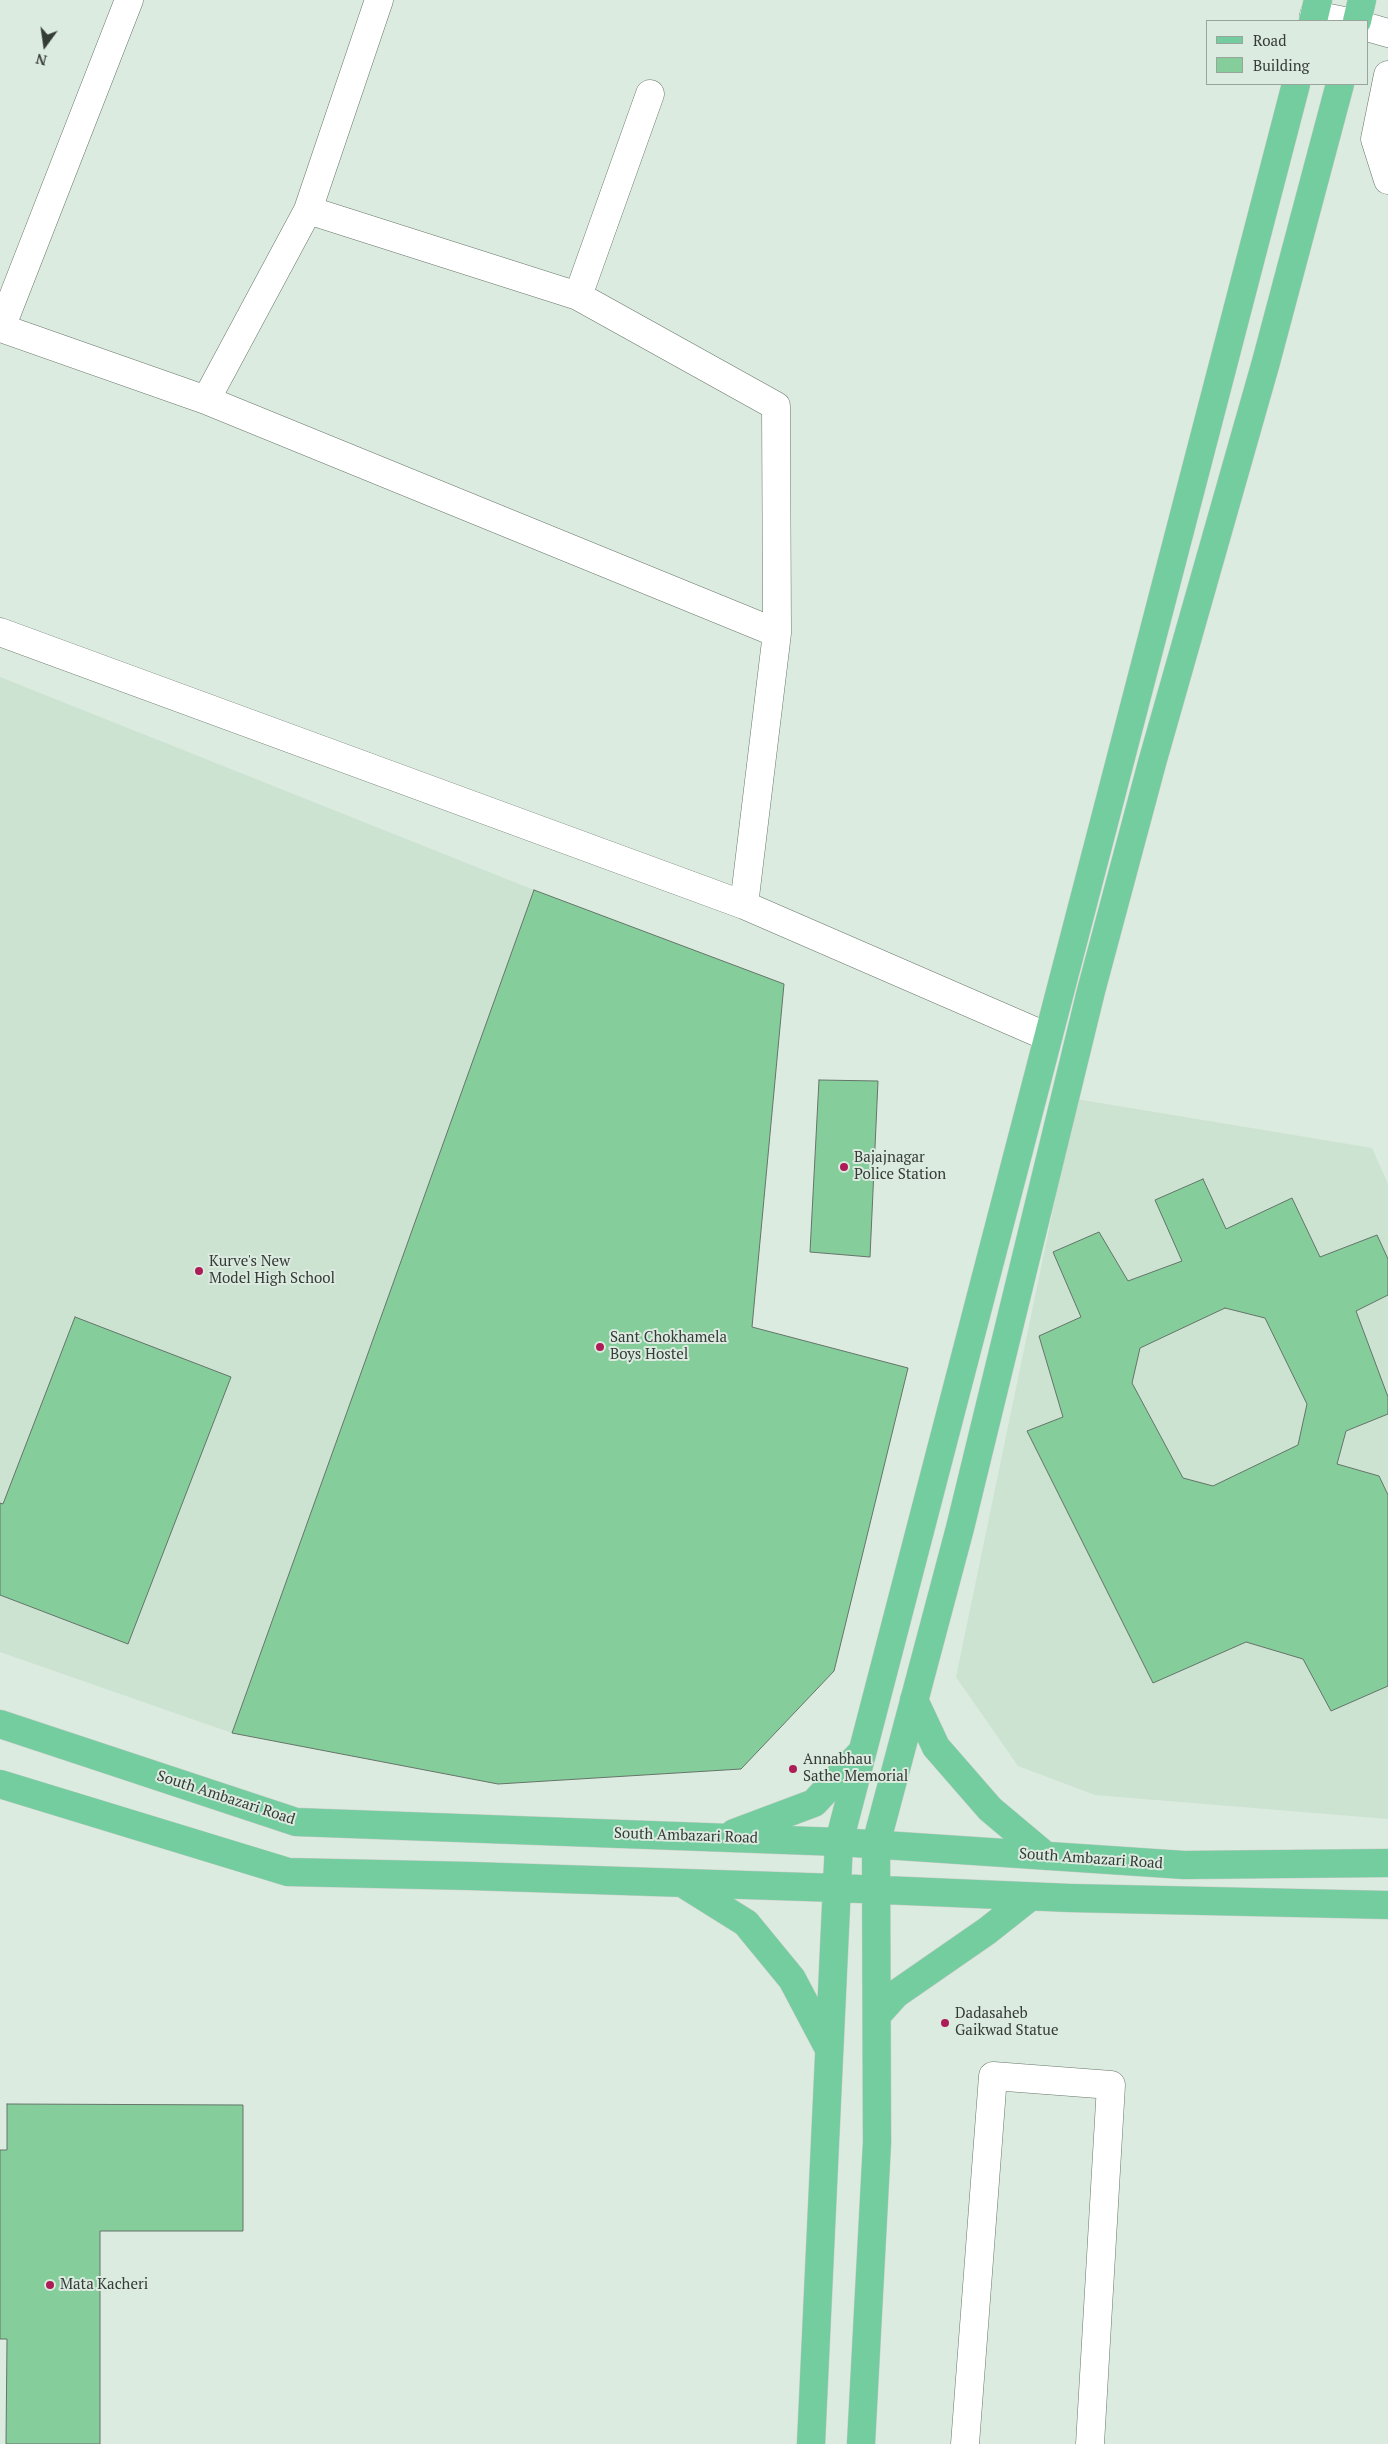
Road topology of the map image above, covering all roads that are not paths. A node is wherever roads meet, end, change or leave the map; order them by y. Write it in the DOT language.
graph roads {
  1 [pos="129,0"];
  2 [pos="379,0"];
  3 [pos="1362,0"];
  4 [pos="1315,12"];
  5 [pos="1341,20"];
  6 [pos="1356,20"];
  7 [pos="1368,27"];
  8 [pos="1388,33"];
  9 [pos="1388,75"];
  10 [pos="1296,85"];
  11 [pos="1340,85"];
  12 [pos="650,94"];
  13 [pos="1388,180"];
  14 [pos="308,210"];
  15 [pos="578,296"];
  16 [pos="0,329"];
  17 [pos="206,400"];
  18 [pos="0,632"];
  19 [pos="777,633"];
  20 [pos="744,905"];
  21 [pos="1048,1037"];
  22 [pos="914,1700"];
  23 [pos="0,1724"];
  24 [pos="862,1752"];
  25 [pos="0,1784"];
  26 [pos="724,1837"];
  27 [pos="839,1842"];
  28 [pos="876,1844"];
  29 [pos="1046,1856"];
  30 [pos="1388,1863"];
  31 [pos="680,1883"];
  32 [pos="837,1888"];
  33 [pos="877,1890"];
  34 [pos="1030,1896"];
  35 [pos="1388,1905"];
  36 [pos="876,2015"];
  37 [pos="830,2050"];
  38 [pos="811,2444"];
  39 [pos="861,2444"];
  40 [pos="965,2444"];
  41 [pos="1090,2444"];
  1 -- 16 [label="street"];
  2 -- 14 [label="street"];
  3 -- 6 [label="main road"];
  4 -- 5 [label="street"];
  7 -- 8 [label="street"];
  9 -- 13 [label="street"];
  10 -- 21 [label="main road"];
  11 -- 22 [label="main road"];
  12 -- 15 [label="street"];
  14 -- 15 [label="street"];
  14 -- 17 [label="street"];
  15 -- 19 [label="street"];
  16 -- 17 [label="street"];
  17 -- 19 [label="street"];
  18 -- 20 [label="street"];
  19 -- 20 [label="street"];
  20 -- 21 [label="street"];
  21 -- 24 [label="main road"];
  22 -- 28 [label="main road"];
  22 -- 29 [label="main road"];
  23 -- 26 [label="main road, South Ambazari Road"];
  24 -- 26 [label="main road"];
  24 -- 27 [label="main road"];
  25 -- 31 [label="main road"];
  26 -- 27 [label="main road, South Ambazari Road"];
  27 -- 28 [label="main road, South Ambazari Road"];
  27 -- 32 [label="main road"];
  28 -- 29 [label="main road, South Ambazari Road"];
  28 -- 33 [label="main road"];
  29 -- 30 [label="main road, South Ambazari Road"];
  31 -- 32 [label="main road"];
  31 -- 37 [label="main road"];
  32 -- 33 [label="main road"];
  32 -- 37 [label="main road"];
  33 -- 34 [label="main road"];
  33 -- 36 [label="main road"];
  34 -- 35 [label="main road"];
  34 -- 36 [label="main road"];
  36 -- 39 [label="main road"];
  37 -- 38 [label="main road"];
  40 -- 41 [label="street"];
}
